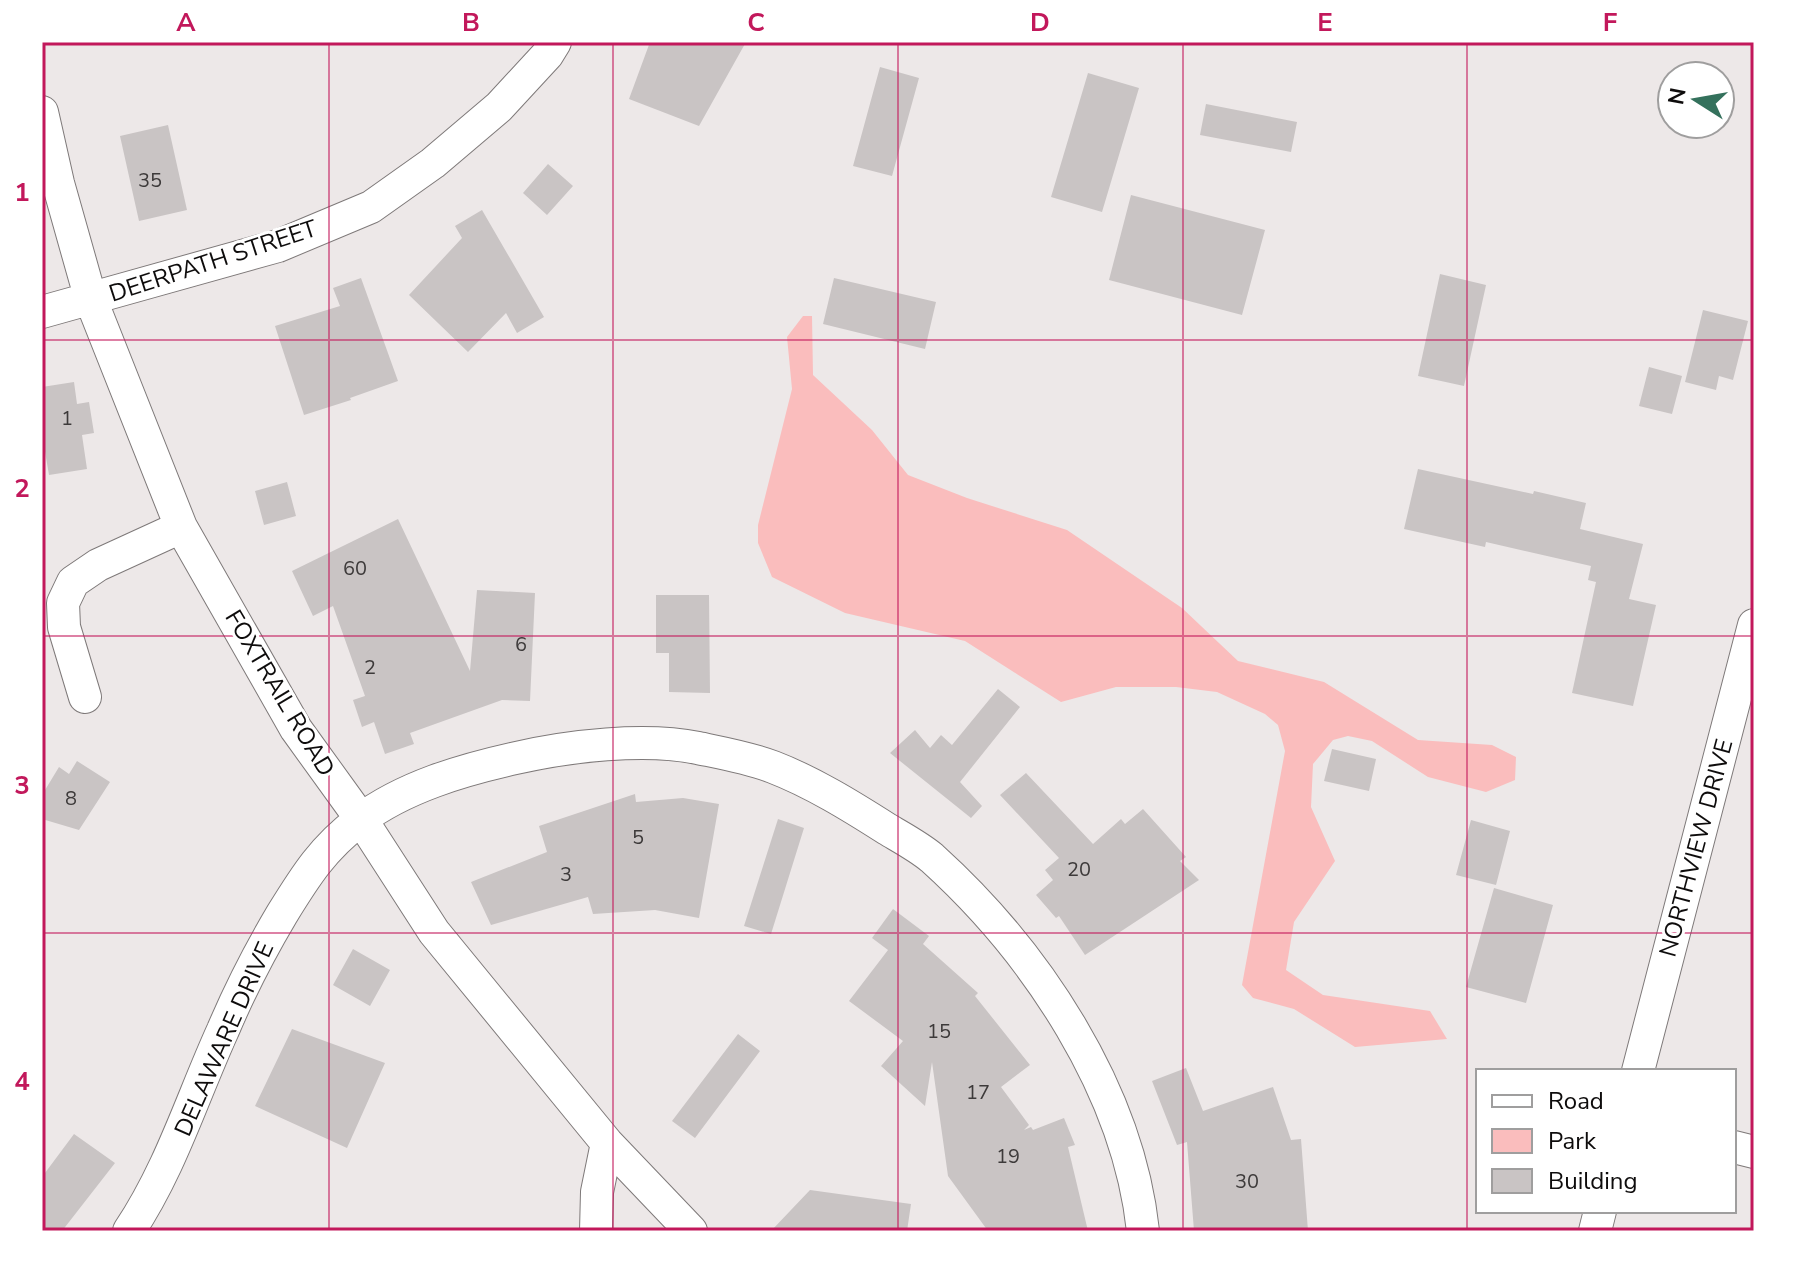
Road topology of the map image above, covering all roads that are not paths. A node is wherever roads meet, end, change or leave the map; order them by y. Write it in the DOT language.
graph roads {
  1 [pos="555,42"];
  2 [pos="42,112"];
  3 [pos="91,300"];
  4 [pos="42,312"];
  5 [pos="181,527"];
  6 [pos="1754,625"];
  7 [pos="85,697"];
  8 [pos="361,819"];
  9 [pos="1639,1069"];
  10 [pos="607,1143"];
  11 [pos="129,1231"];
  12 [pos="596,1231"];
  13 [pos="691,1231"];
  14 [pos="1143,1231"];
  1 -- 3 [label="street, DEERPATH STREET"];
  2 -- 3 [label="street, FOXTRAIL ROAD"];
  3 -- 4 [label="street"];
  3 -- 5 [label="street, FOXTRAIL ROAD"];
  5 -- 7 [label="street"];
  5 -- 8 [label="street, FOXTRAIL ROAD"];
  6 -- 9 [label="street, NORTHVIEW DRIVE"];
  8 -- 10 [label="street, FOXTRAIL ROAD"];
  8 -- 11 [label="street, DELAWARE DRIVE"];
  8 -- 14 [label="street, DELAWARE DRIVE"];
  10 -- 12 [label="street"];
  10 -- 13 [label="street, FOXTRAIL ROAD"];
}
